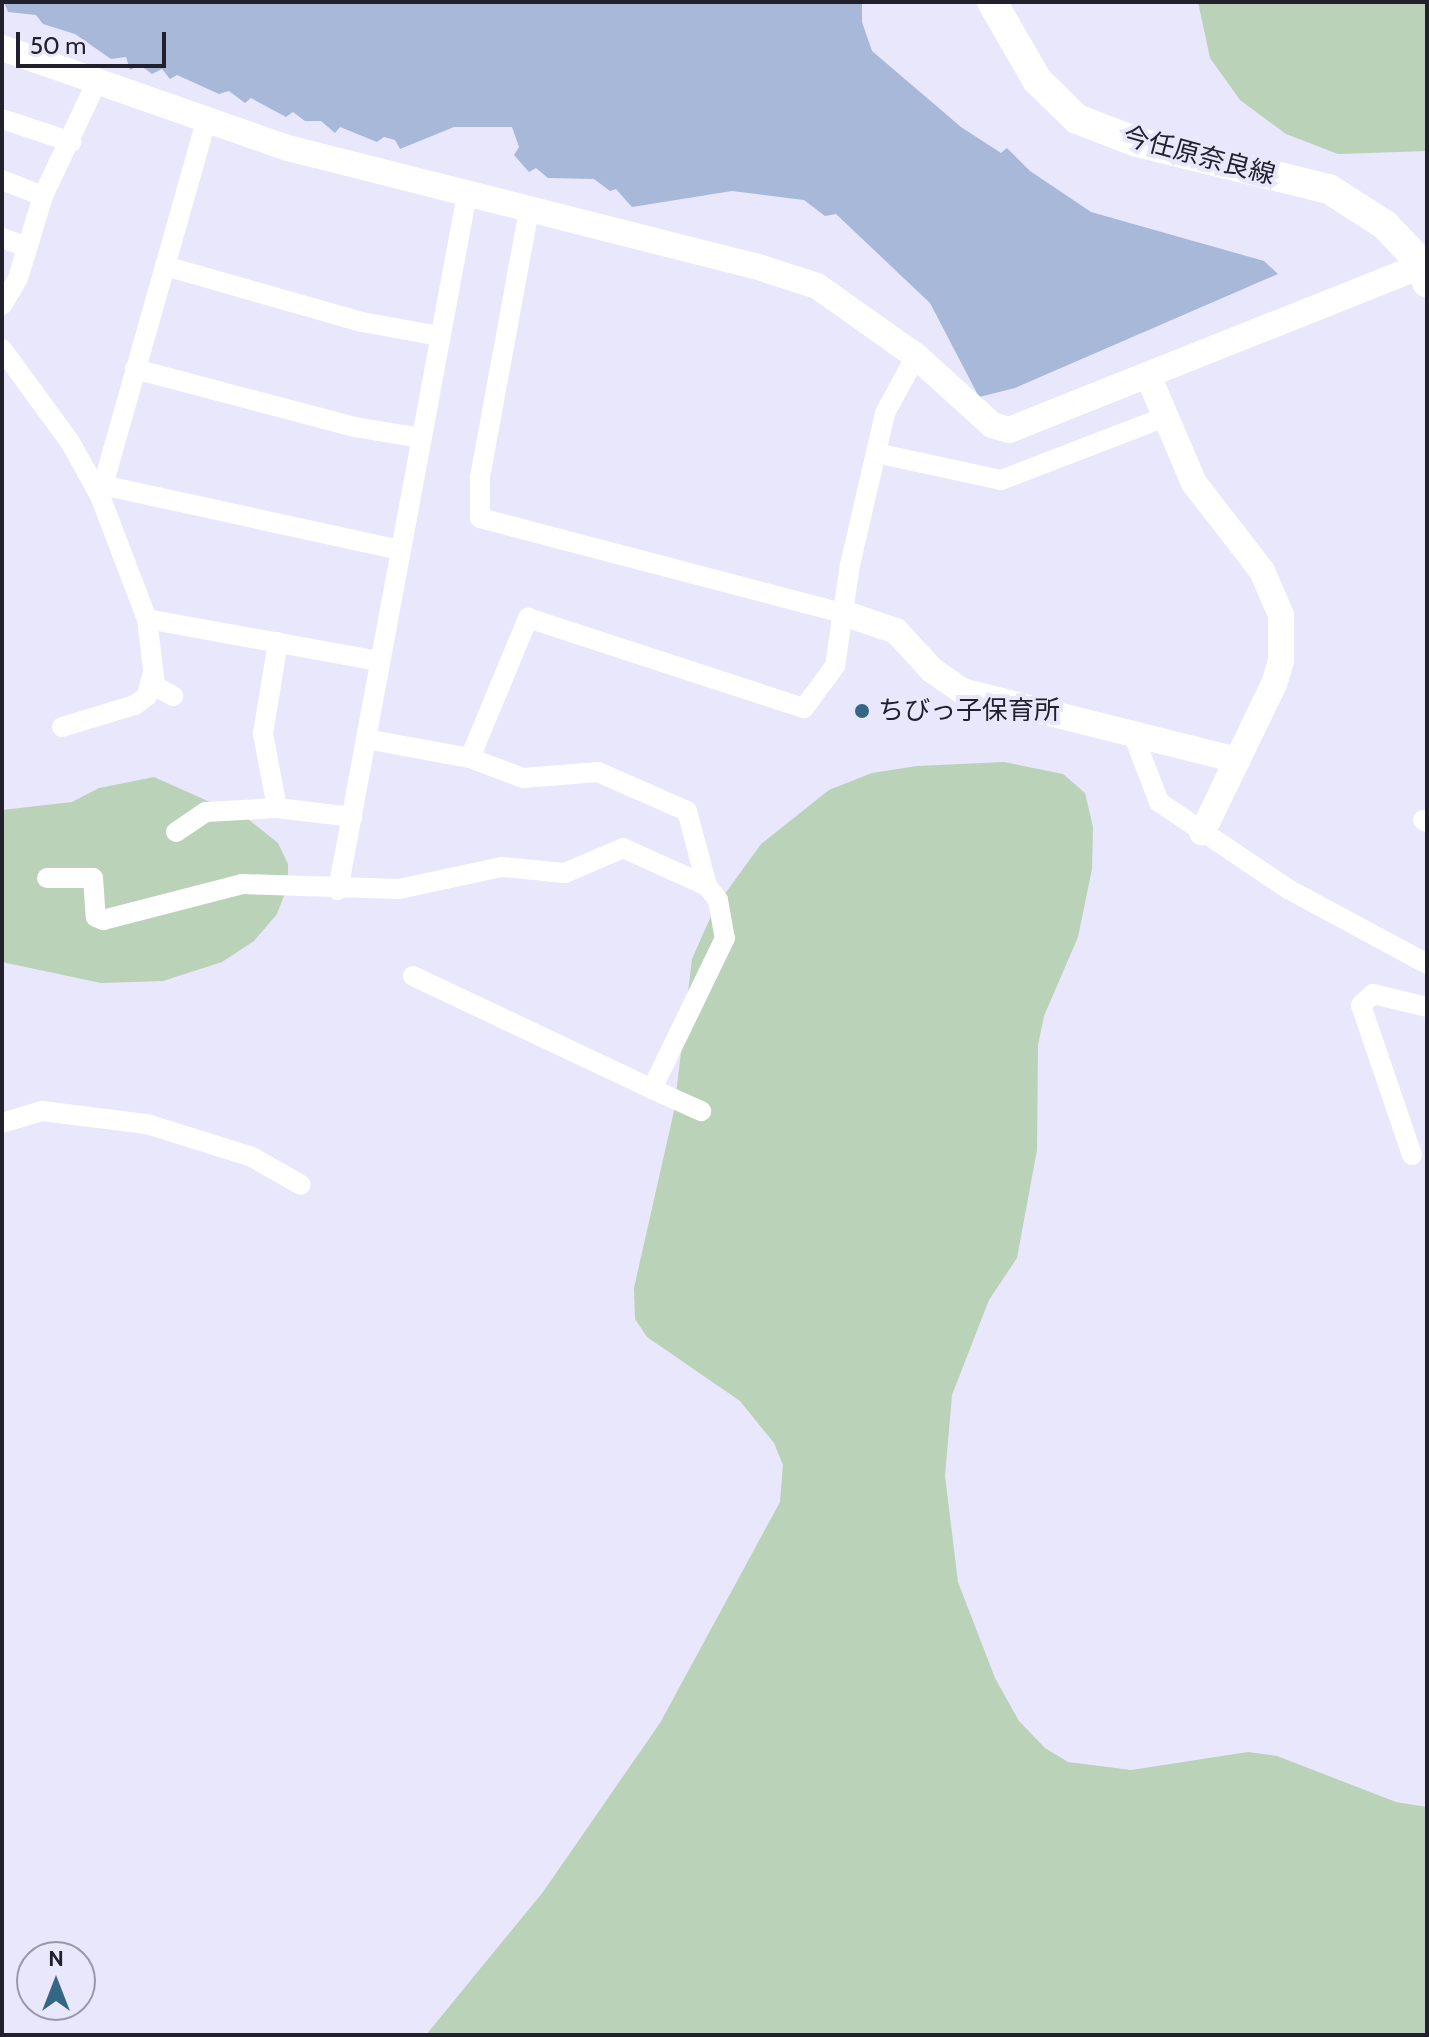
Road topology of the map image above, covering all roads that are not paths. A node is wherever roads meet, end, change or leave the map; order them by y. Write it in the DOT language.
graph roads {
  1 [pos="992,2"];
  2 [pos="2,48"];
  3 [pos="97,81"];
  4 [pos="2,119"];
  5 [pos="207,119"];
  6 [pos="71,142"];
  7 [pos="2,180"];
  8 [pos="467,194"];
  9 [pos="43,196"];
  10 [pos="529,210"];
  11 [pos="2,238"];
  12 [pos="27,247"];
  13 [pos="165,266"];
  14 [pos="1426,271"];
  15 [pos="2,305"];
  16 [pos="440,336"];
  17 [pos="2,349"];
  18 [pos="916,356"];
  19 [pos="135,369"];
  20 [pos="1149,378"];
  21 [pos="1165,417"];
  22 [pos="421,438"];
  23 [pos="876,453"];
  24 [pos="101,491"];
  25 [pos="400,550"];
  26 [pos="843,613"];
  27 [pos="147,619"];
  28 [pos="278,642"];
  29 [pos="379,661"];
  30 [pos="152,676"];
  31 [pos="173,696"];
  32 [pos="62,727"];
  33 [pos="1133,734"];
  34 [pos="366,739"];
  35 [pos="470,758"];
  36 [pos="1237,760"];
  37 [pos="277,808"];
  38 [pos="352,817"];
  39 [pos="176,832"];
  40 [pos="1202,833"];
  41 [pos="47,878"];
  42 [pos="707,886"];
  43 [pos="338,890"];
  44 [pos="1427,964"];
  45 [pos="413,976"];
  46 [pos="1427,1007"];
  47 [pos="652,1089"];
  48 [pos="701,1111"];
  49 [pos="2,1123"];
  50 [pos="1412,1155"];
  51 [pos="301,1185"];
  1 -- 14 [label="main road, 今任原奈良線"];
  2 -- 3 [label="street"];
  3 -- 5 [label="street"];
  3 -- 6 [label="street"];
  4 -- 6 [label="street"];
  5 -- 8 [label="street"];
  5 -- 13 [label="street"];
  6 -- 9 [label="street"];
  7 -- 9 [label="street"];
  8 -- 10 [label="street"];
  8 -- 16 [label="street"];
  9 -- 12 [label="street"];
  10 -- 18 [label="street"];
  10 -- 26 [label="street"];
  11 -- 12 [label="street"];
  12 -- 15 [label="street"];
  13 -- 16 [label="street"];
  13 -- 19 [label="street"];
  14 -- 20 [label="street"];
  16 -- 22 [label="street"];
  17 -- 24 [label="street"];
  18 -- 20 [label="street"];
  18 -- 23 [label="street"];
  19 -- 22 [label="street"];
  19 -- 24 [label="street"];
  20 -- 21 [label="street"];
  21 -- 23 [label="street"];
  21 -- 36 [label="street"];
  22 -- 25 [label="street"];
  23 -- 26 [label="street"];
  24 -- 25 [label="street"];
  24 -- 27 [label="street"];
  25 -- 29 [label="street"];
  26 -- 33 [label="street"];
  26 -- 35 [label="street"];
  27 -- 28 [label="street"];
  27 -- 30 [label="street"];
  28 -- 29 [label="street"];
  28 -- 37 [label="street"];
  29 -- 34 [label="street"];
  30 -- 31 [label="street"];
  30 -- 32 [label="street"];
  33 -- 36 [label="street"];
  33 -- 40 [label="street"];
  34 -- 35 [label="street"];
  34 -- 38 [label="street"];
  35 -- 42 [label="street"];
  36 -- 40 [label="street"];
  37 -- 38 [label="street"];
  37 -- 39 [label="street"];
  38 -- 43 [label="street"];
  40 -- 44 [label="street"];
  41 -- 43 [label="street"];
  42 -- 43 [label="street"];
  42 -- 47 [label="street"];
  45 -- 47 [label="street"];
  46 -- 50 [label="street"];
  47 -- 48 [label="street"];
  49 -- 51 [label="street"];
}
